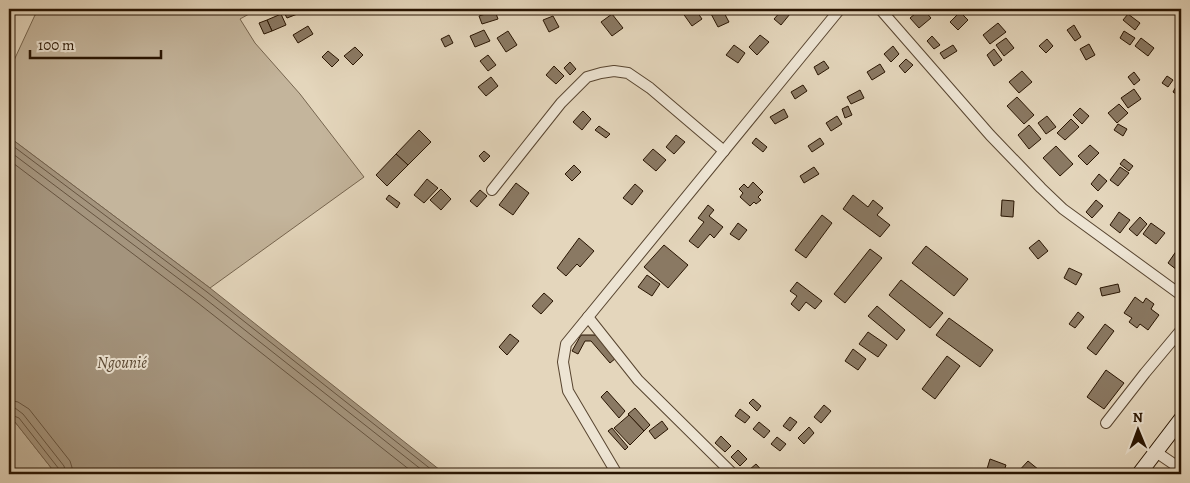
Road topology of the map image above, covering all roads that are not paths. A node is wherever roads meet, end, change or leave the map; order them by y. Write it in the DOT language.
graph roads {
  1 [pos="840,9"];
  2 [pos="880,9"];
  3 [pos="724,151"];
  4 [pos="492,190"];
  5 [pos="1181,295"];
  6 [pos="588,317"];
  7 [pos="1181,330"];
  8 [pos="1181,419"];
  9 [pos="1106,423"];
  10 [pos="1156,452"];
  11 [pos="1181,469"];
  12 [pos="617,474"];
  13 [pos="733,474"];
  14 [pos="1139,474"];
  1 -- 3 [label="street"];
  2 -- 5 [label="street"];
  3 -- 4 [label="street"];
  3 -- 6 [label="street"];
  6 -- 12 [label="street"];
  6 -- 13 [label="street"];
  7 -- 9 [label="street"];
  8 -- 10 [label="street"];
  10 -- 11 [label="street"];
  10 -- 14 [label="street"];
}
